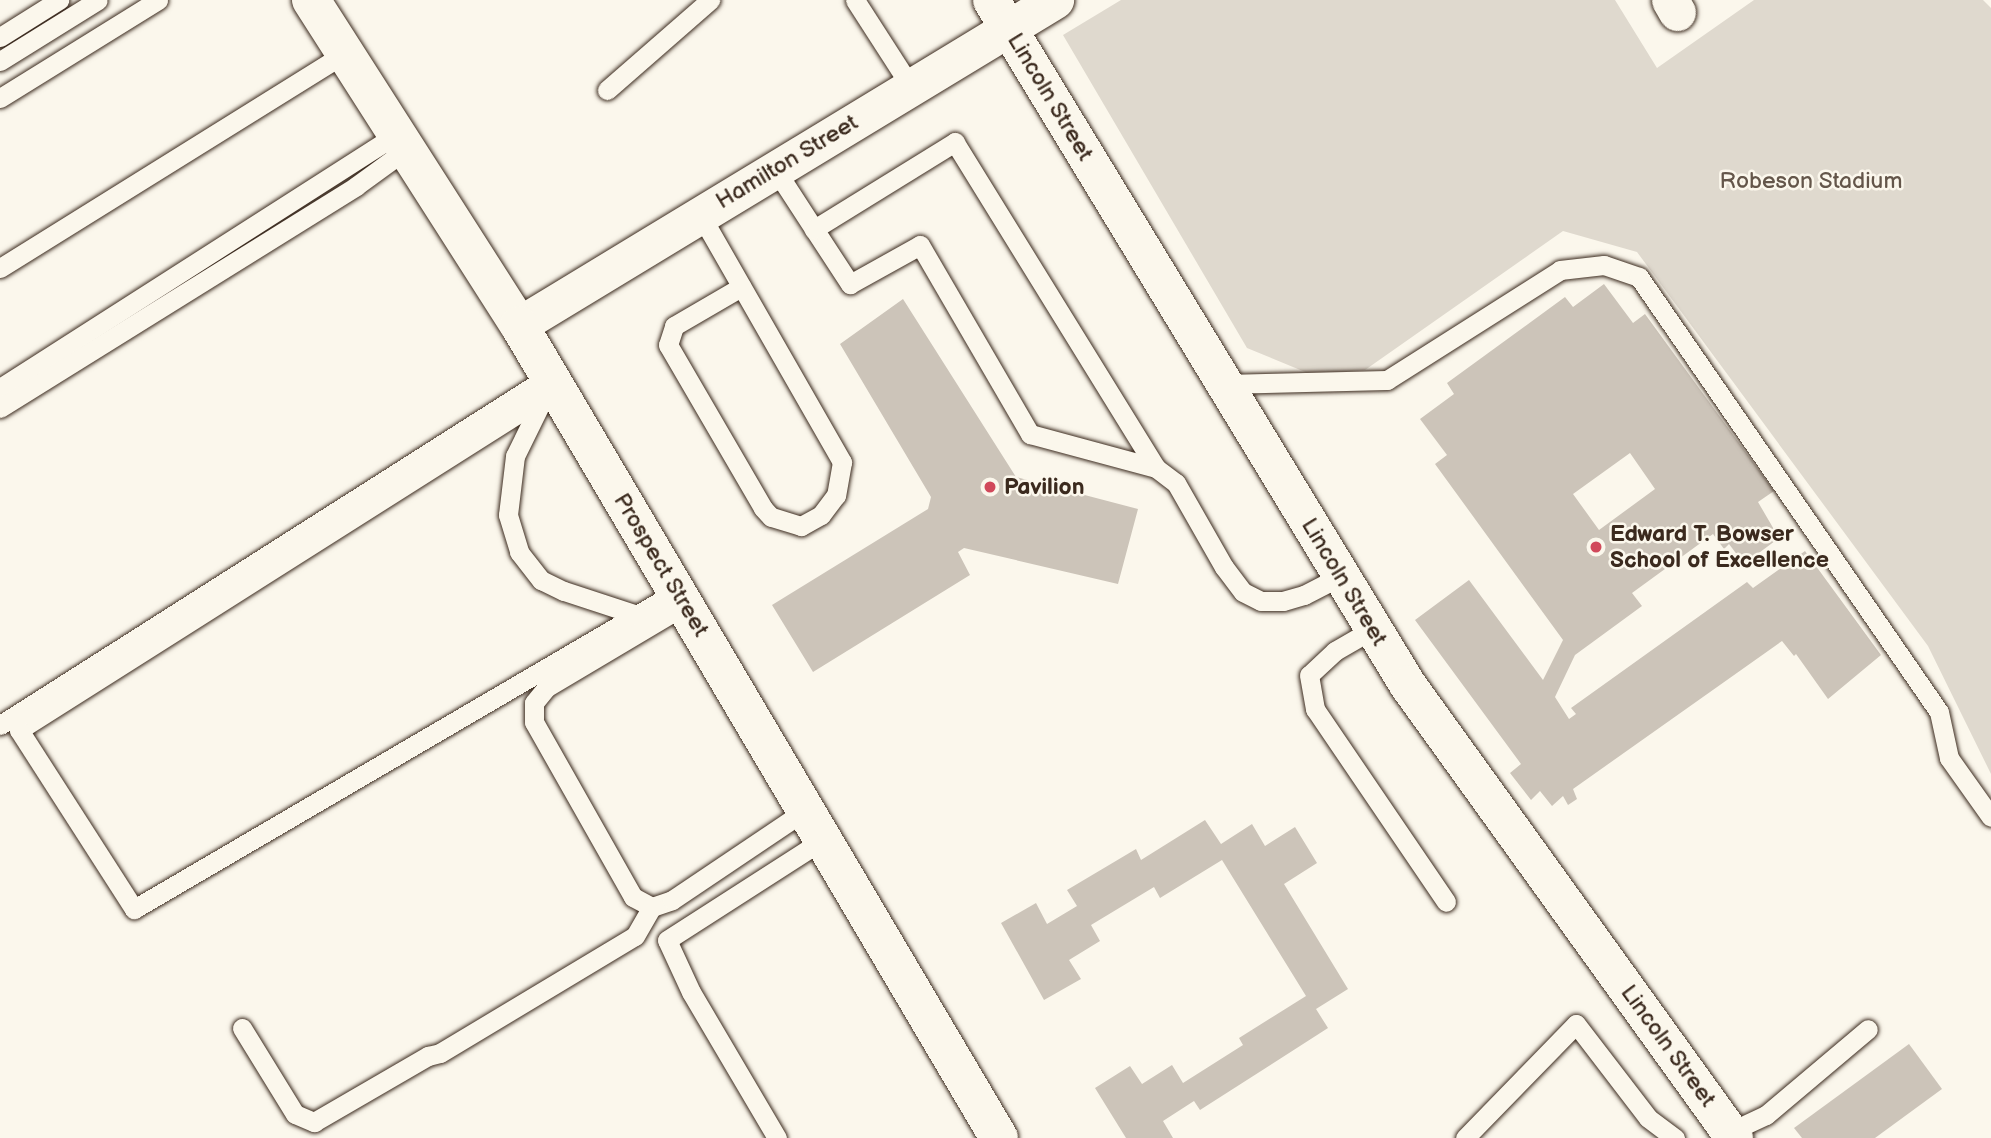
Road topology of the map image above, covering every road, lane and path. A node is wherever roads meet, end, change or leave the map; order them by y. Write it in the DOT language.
graph roads {
  1 [pos="59,0"];
  2 [pos="98,0"];
  3 [pos="158,0"];
  4 [pos="311,0"];
  5 [pos="710,0"];
  6 [pos="855,0"];
  7 [pos="1055,0"];
  8 [pos="1000,14"];
  9 [pos="0,37"];
  10 [pos="345,53"];
  11 [pos="0,61"];
  12 [pos="911,88"];
  13 [pos="607,90"];
  14 [pos="0,98"];
  15 [pos="402,141"];
  16 [pos="775,169"];
  17 [pos="701,215"];
  18 [pos="814,229"];
  19 [pos="0,268"];
  20 [pos="741,287"];
  21 [pos="519,325"];
  22 [pos="1224,384"];
  23 [pos="0,388"];
  24 [pos="550,388"];
  25 [pos="0,408"];
  26 [pos="1156,468"];
  27 [pos="1341,576"];
  28 [pos="681,598"];
  29 [pos="637,615"];
  30 [pos="1373,629"];
  31 [pos="0,725"];
  32 [pos="1991,817"];
  33 [pos="815,825"];
  34 [pos="1446,902"];
  35 [pos="652,907"];
  36 [pos="242,1028"];
  37 [pos="1868,1030"];
  38 [pos="989,1135"];
  39 [pos="1727,1136"];
  40 [pos="777,1138"];
  41 [pos="1465,1138"];
  42 [pos="1675,1138"];
  1 -- 9 [label="lane"];
  2 -- 11 [label="lane"];
  3 -- 14 [label="lane"];
  4 -- 10 [label="street, Prospect Street"];
  5 -- 13 [label="lane"];
  6 -- 12 [label="lane"];
  7 -- 8 [label="street, Hamilton Street"];
  8 -- 12 [label="street, Hamilton Street"];
  8 -- 22 [label="street, Lincoln Street"];
  10 -- 15 [label="street, Prospect Street"];
  10 -- 19 [label="lane"];
  12 -- 16 [label="street, Hamilton Street"];
  15 -- 21 [label="street, Prospect Street"];
  15 -- 23 [label="lane"];
  15 -- 25 [label="lane"];
  16 -- 17 [label="street, Hamilton Street"];
  16 -- 18 [label="lane"];
  17 -- 20 [label="lane"];
  17 -- 21 [label="street, Hamilton Street"];
  18 -- 26 [label="lane"];
  18 -- 26 [label="lane"];
  20 -- 20 [label="lane"];
  21 -- 24 [label="street, Prospect Street"];
  22 -- 27 [label="street, Lincoln Street"];
  22 -- 32 [label="lane"];
  24 -- 28 [label="street, Prospect Street"];
  24 -- 29 [label="lane"];
  24 -- 29 [label="lane"];
  24 -- 31 [label="lane"];
  26 -- 27 [label="lane"];
  27 -- 30 [label="street, Lincoln Street"];
  28 -- 29 [label="lane"];
  28 -- 33 [label="street, Prospect Street"];
  28 -- 35 [label="lane"];
  30 -- 34 [label="lane"];
  30 -- 39 [label="street, Lincoln Street"];
  33 -- 35 [label="lane"];
  33 -- 38 [label="street, Prospect Street"];
  33 -- 40 [label="lane"];
  35 -- 36 [label="lane"];
  37 -- 39 [label="lane"];
  41 -- 42 [label="lane"];
}
